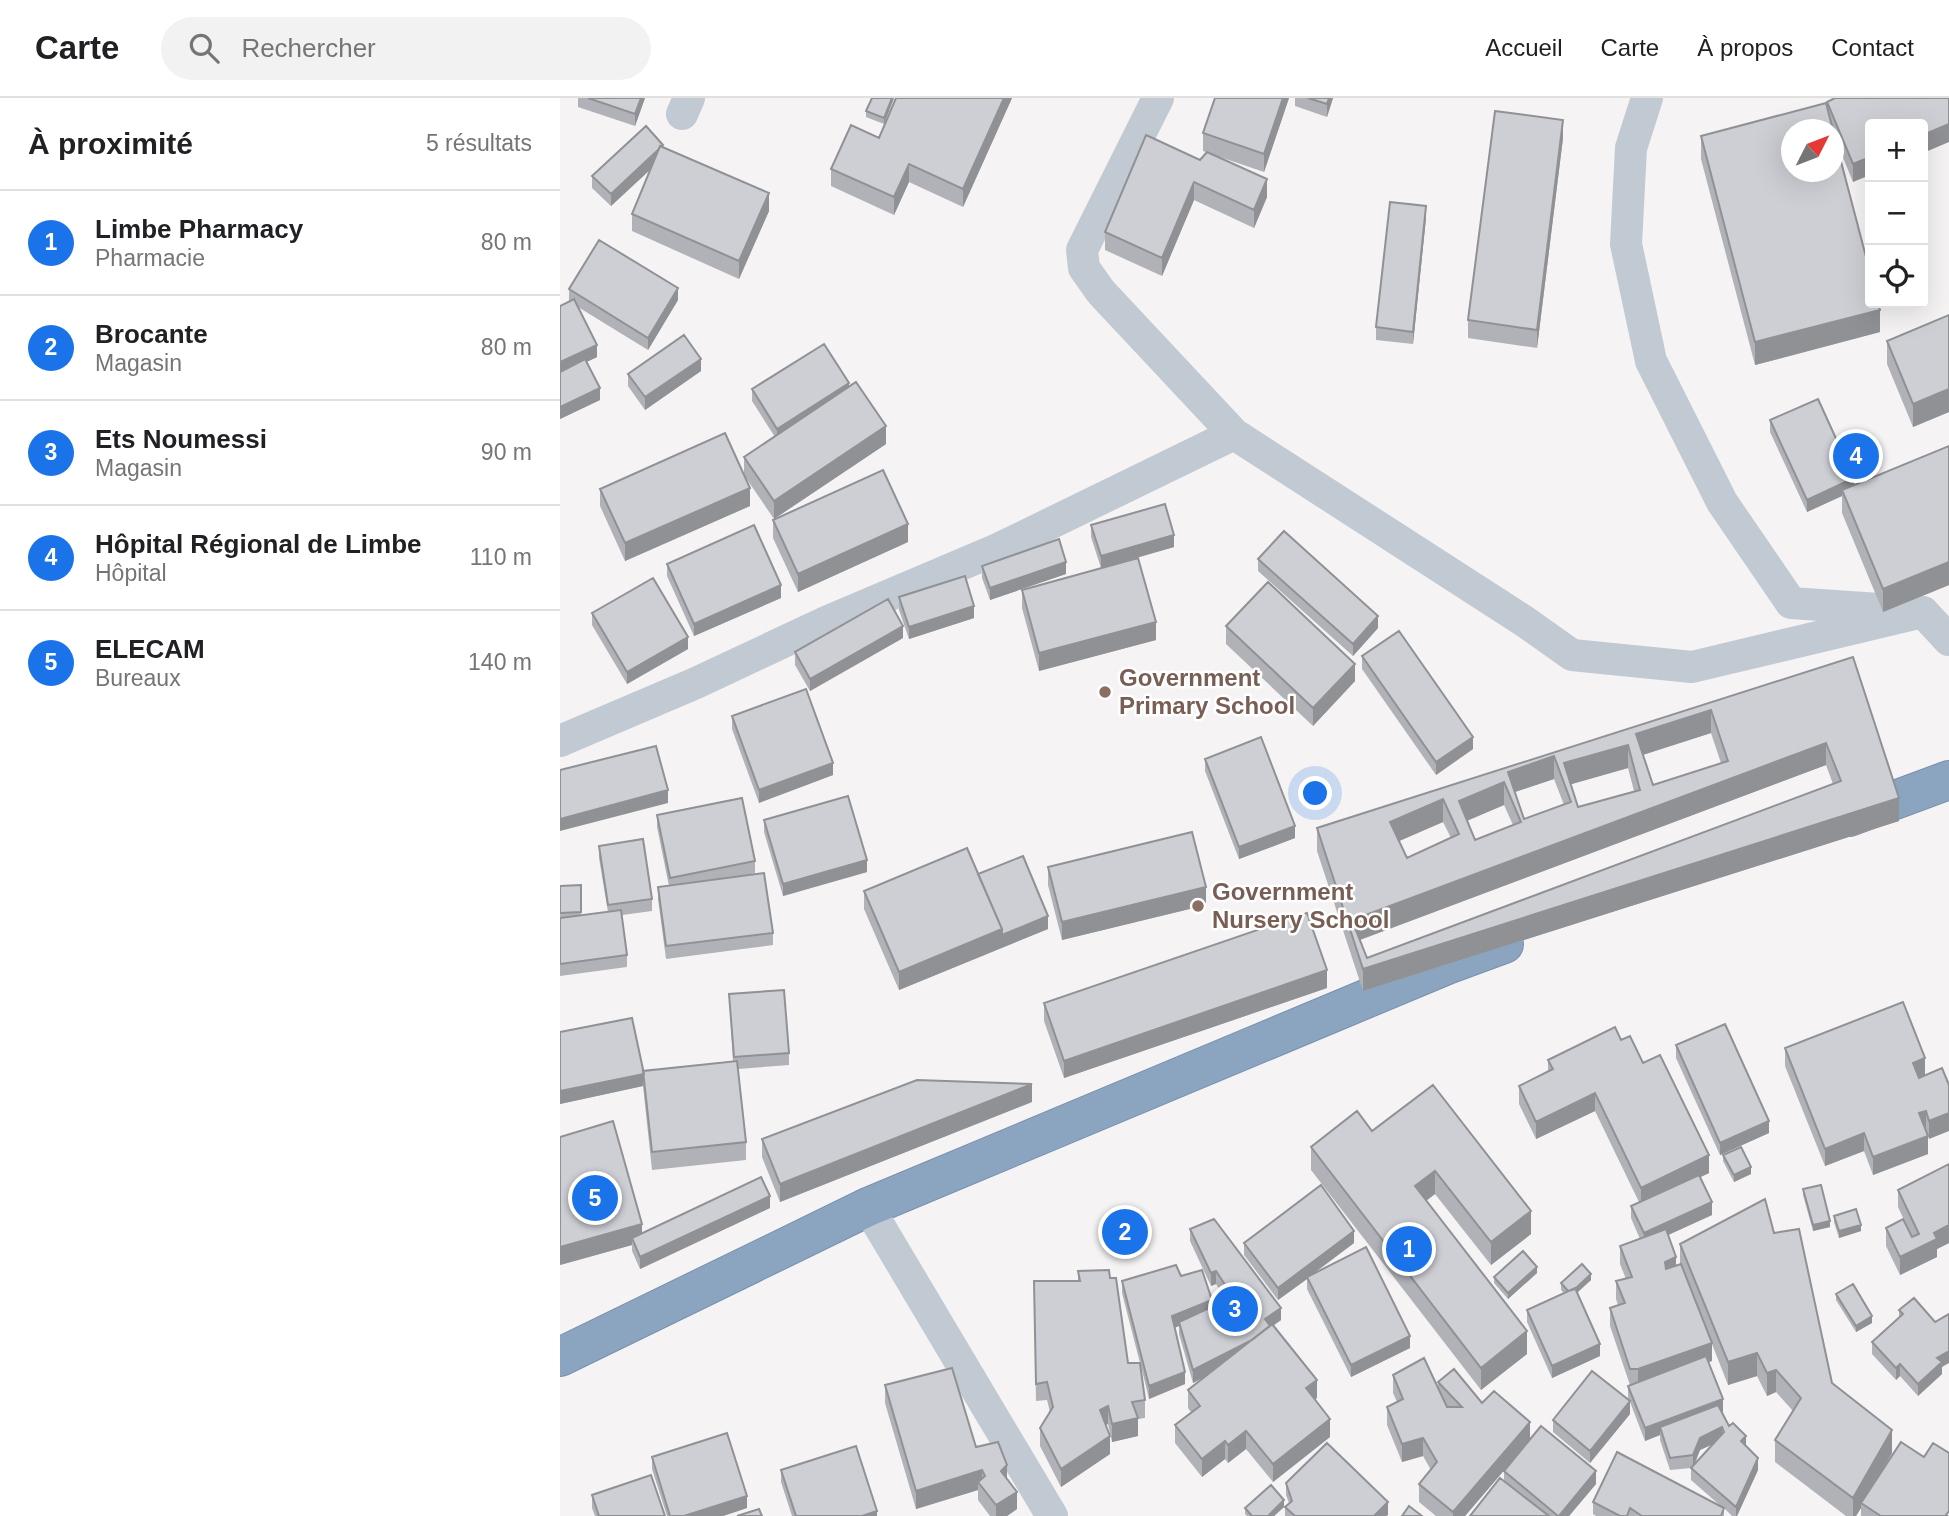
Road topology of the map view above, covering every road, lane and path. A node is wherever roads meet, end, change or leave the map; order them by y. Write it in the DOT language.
graph roads {
  1 [pos="1158,98"];
  2 [pos="1647,98"];
  3 [pos="1234,434"];
  4 [pos="1923,612"];
  5 [pos="1949,639"];
  6 [pos="560,741"];
  7 [pos="1949,780"];
  8 [pos="1820,827"];
  9 [pos="1537,932"];
  10 [pos="868,1207"];
  11 [pos="560,1357"];
  12 [pos="1052,1516"];
  1 -- 3 [label="street"];
  2 -- 4 [label="street"];
  3 -- 4 [label="street"];
  3 -- 6 [label="street"];
  4 -- 5 [label="street"];
  7 -- 8 [label="highway"];
  9 -- 10 [label="highway"];
  10 -- 11 [label="highway"];
  10 -- 12 [label="street"];
}
